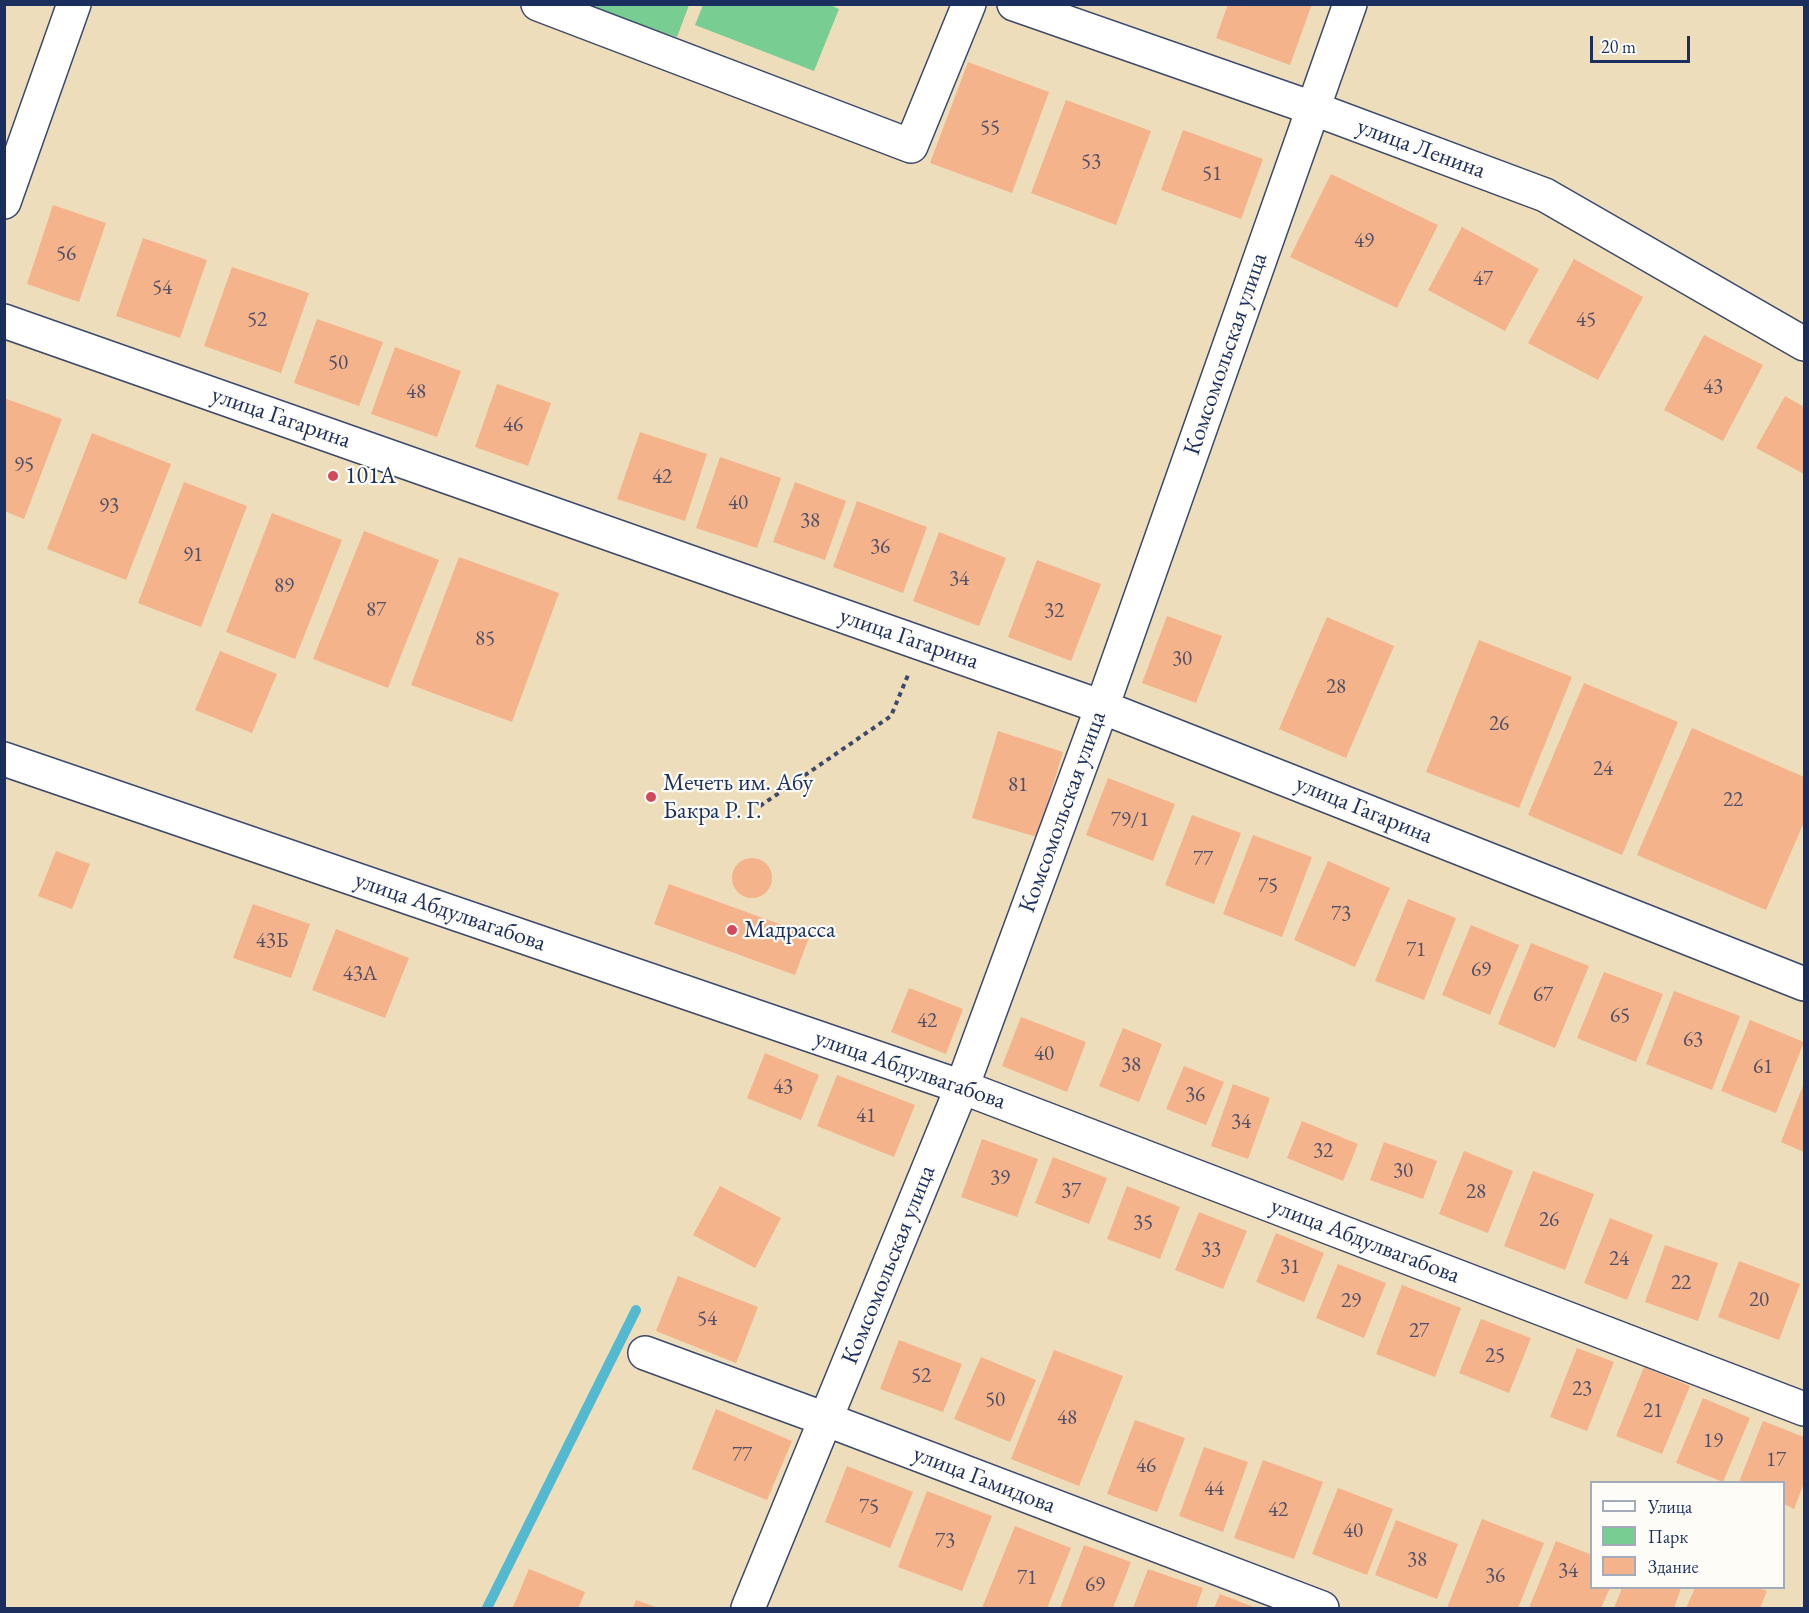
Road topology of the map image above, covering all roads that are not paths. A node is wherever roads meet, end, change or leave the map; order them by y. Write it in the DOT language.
graph roads {
  1 [pos="74,4"];
  2 [pos="538,4"];
  3 [pos="969,4"];
  4 [pos="1014,4"];
  5 [pos="1350,4"];
  6 [pos="1312,108"];
  7 [pos="4,202"];
  8 [pos="4,321"];
  9 [pos="1804,344"];
  10 [pos="1101,707"];
  11 [pos="4,759"];
  12 [pos="1804,984"];
  13 [pos="962,1087"];
  14 [pos="645,1353"];
  15 [pos="1804,1409"];
  16 [pos="825,1419"];
  17 [pos="748,1608"];
  18 [pos="1322,1608"];
  1 -- 7 [label="street"];
  2 -- 3 [label="street"];
  4 -- 6 [label="street, улица Ленина"];
  5 -- 6 [label="street, Комсомольская улица"];
  6 -- 9 [label="street, улица Ленина"];
  6 -- 10 [label="street, Комсомольская улица"];
  8 -- 10 [label="street, улица Гагарина"];
  10 -- 12 [label="street, улица Гагарина"];
  10 -- 13 [label="street, Комсомольская улица"];
  11 -- 13 [label="street, улица Абдулвагабова"];
  13 -- 15 [label="street, улица Абдулвагабова"];
  13 -- 16 [label="street, Комсомольская улица"];
  14 -- 16 [label="street, улица Гамидова"];
  16 -- 17 [label="street, Комсомольская улица"];
  16 -- 18 [label="street, улица Гамидова"];
}
